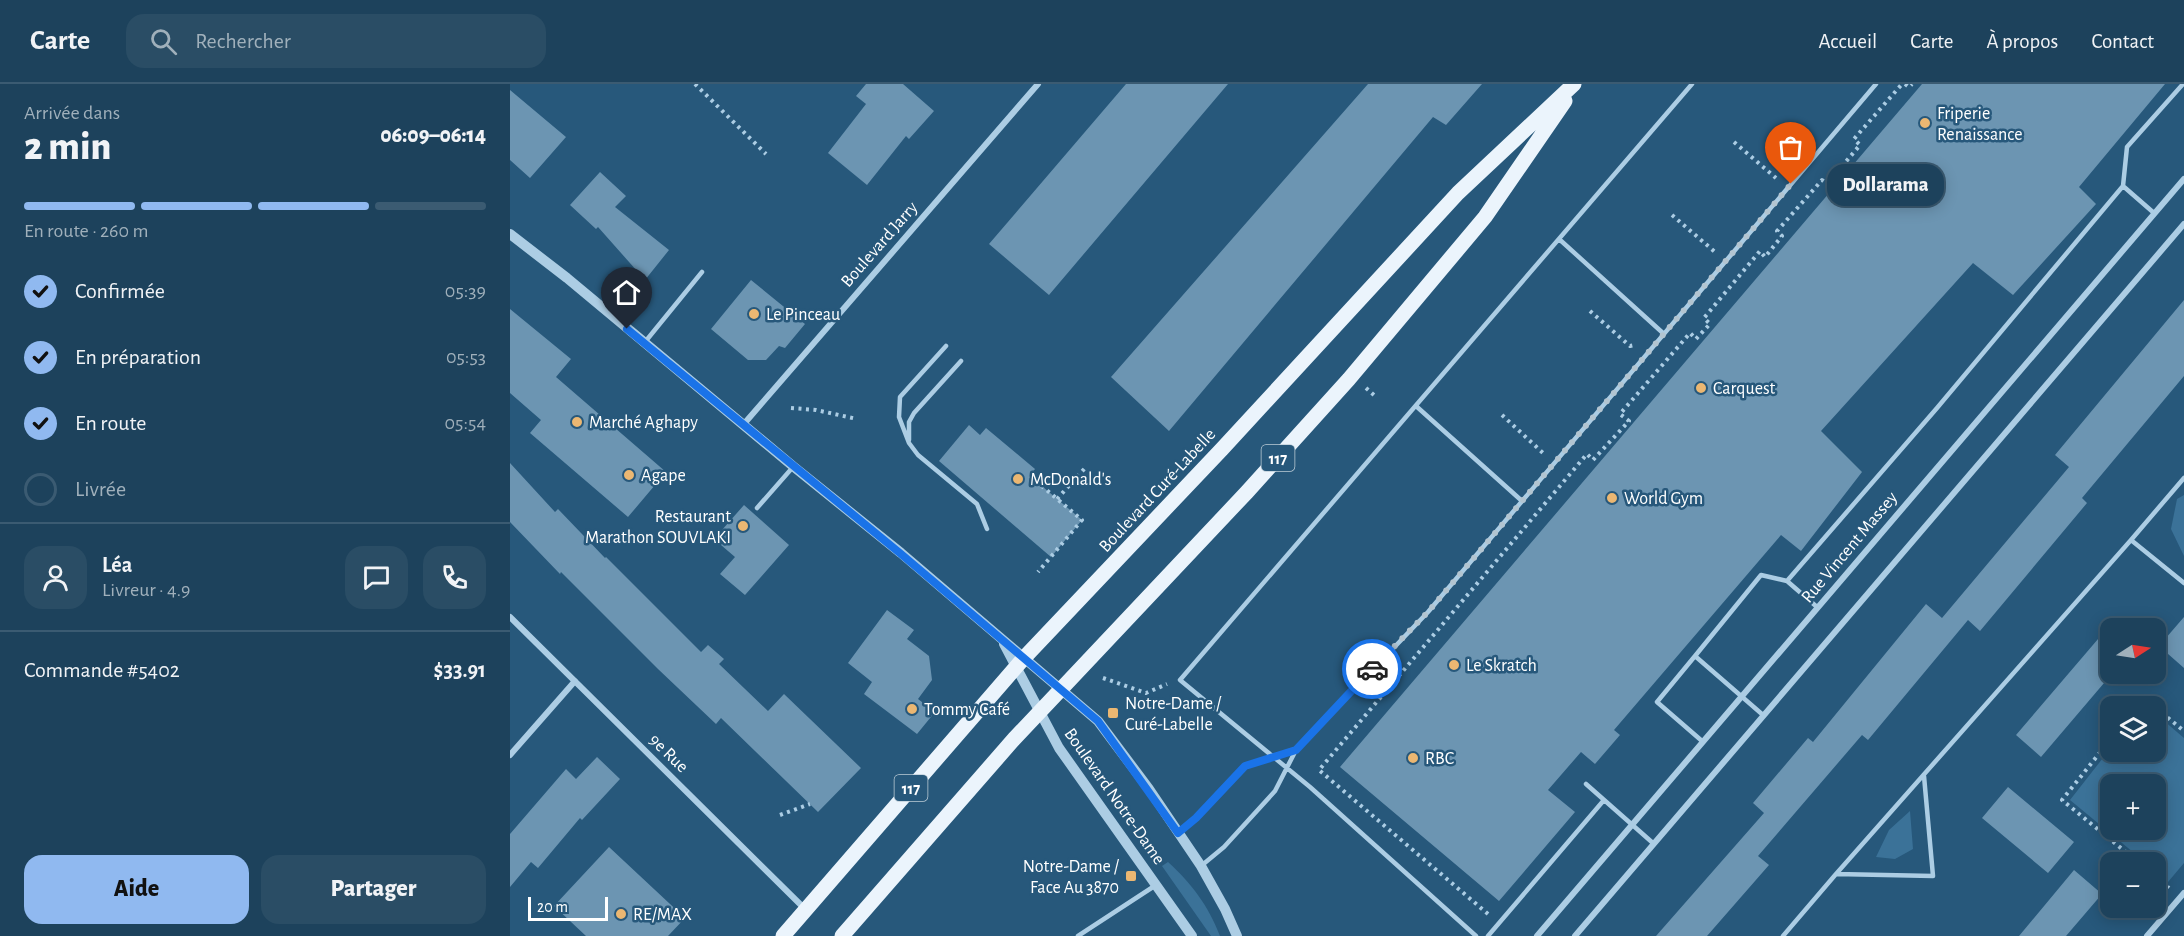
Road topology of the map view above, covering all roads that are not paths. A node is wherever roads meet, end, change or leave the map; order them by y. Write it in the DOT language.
graph roads {
  1 [pos="1038,84"];
  2 [pos="1576,84"];
  3 [pos="1692,84"];
  4 [pos="1876,84"];
  5 [pos="2183,84"];
  6 [pos="2184,178"];
  7 [pos="2123,186"];
  8 [pos="2154,213"];
  9 [pos="2184,224"];
  10 [pos="510,234"];
  11 [pos="1559,239"];
  12 [pos="702,272"];
  13 [pos="1664,334"];
  14 [pos="644,343"];
  15 [pos="946,346"];
  16 [pos="961,360"];
  17 [pos="1416,406"];
  18 [pos="743,424"];
  19 [pos="909,443"];
  20 [pos="794,467"];
  21 [pos="2184,478"];
  22 [pos="1522,501"];
  23 [pos="758,508"];
  24 [pos="987,529"];
  25 [pos="2132,540"];
  26 [pos="1787,580"];
  27 [pos="2184,583"];
  28 [pos="1817,607"];
  29 [pos="510,617"];
  30 [pos="1695,656"];
  31 [pos="1019,663"];
  32 [pos="575,681"];
  33 [pos="1060,689"];
  34 [pos="1742,696"];
  35 [pos="1040,712"];
  36 [pos="1763,715"];
  37 [pos="1702,741"];
  38 [pos="1296,750"];
  39 [pos="510,755"];
  40 [pos="1273,757"];
  41 [pos="1286,768"];
  42 [pos="1924,776"];
  43 [pos="1586,784"];
  44 [pos="1604,800"];
  45 [pos="1632,825"];
  46 [pos="1178,833"];
  47 [pos="1654,844"];
  48 [pos="1201,866"];
  49 [pos="1836,874"];
  50 [pos="1156,885"];
  51 [pos="2184,893"];
  52 [pos="806,910"];
  53 [pos="783,936"];
  54 [pos="842,936"];
  55 [pos="1078,936"];
  56 [pos="1192,936"];
  57 [pos="1237,936"];
  58 [pos="1476,936"];
  59 [pos="1488,936"];
  60 [pos="1537,936"];
  61 [pos="1575,936"];
  62 [pos="1783,936"];
  63 [pos="2147,936"];
  1 -- 18 [label="street, Boulevard Jarry"];
  2 -- 31 [label="main road, Boulevard Curé-Labelle / 117"];
  2 -- 33 [label="main road, Boulevard Curé-Labelle / 117"];
  3 -- 11 [label="lane"];
  4 -- 13 [label="lane"];
  5 -- 7 [label="lane"];
  6 -- 8 [label="street, Rue Vincent Massey"];
  7 -- 8 [label="lane"];
  7 -- 26 [label="lane"];
  8 -- 28 [label="street, Rue Vincent Massey"];
  9 -- 36 [label="street"];
  10 -- 14 [label="street, Boulevard Notre-Dame"];
  11 -- 13 [label="lane"];
  11 -- 17 [label="lane"];
  12 -- 14 [label="lane"];
  13 -- 22 [label="lane"];
  14 -- 18 [label="street, Boulevard Notre-Dame"];
  15 -- 19 [label="lane"];
  16 -- 19 [label="lane"];
  17 -- 22 [label="lane"];
  17 -- 40 [label="lane"];
  18 -- 20 [label="street, Boulevard Notre-Dame"];
  19 -- 24 [label="lane"];
  20 -- 23 [label="lane"];
  20 -- 31 [label="street, Boulevard Notre-Dame"];
  21 -- 25 [label="lane"];
  22 -- 38 [label="lane"];
  25 -- 27 [label="lane"];
  25 -- 42 [label="lane"];
  26 -- 28 [label="lane"];
  26 -- 30 [label="lane"];
  28 -- 34 [label="street, Rue Vincent Massey"];
  29 -- 32 [label="street, 9e Rue"];
  30 -- 34 [label="lane"];
  30 -- 37 [label="lane"];
  31 -- 33 [label="street, Boulevard Notre-Dame"];
  31 -- 35 [label="street, Boulevard Notre-Dame"];
  31 -- 52 [label="main road, Boulevard Curé-Labelle / 117"];
  32 -- 39 [label="street"];
  32 -- 52 [label="street, 9e Rue"];
  33 -- 35 [label="main road, Boulevard Curé-Labelle / 117"];
  33 -- 46 [label="street, Boulevard Notre-Dame"];
  34 -- 36 [label="lane"];
  34 -- 37 [label="street, Rue Vincent Massey"];
  35 -- 50 [label="street, Boulevard Notre-Dame"];
  35 -- 54 [label="main road, Boulevard Curé-Labelle / 117"];
  36 -- 47 [label="street"];
  37 -- 45 [label="street, Rue Vincent Massey"];
  38 -- 40 [label="lane"];
  38 -- 41 [label="lane"];
  40 -- 41 [label="lane"];
  40 -- 46 [label="lane"];
  41 -- 48 [label="lane"];
  41 -- 58 [label="lane"];
  42 -- 49 [label="lane"];
  42 -- 49 [label="lane"];
  43 -- 44 [label="lane"];
  44 -- 45 [label="lane"];
  44 -- 59 [label="lane"];
  45 -- 47 [label="lane"];
  45 -- 60 [label="street, Rue Vincent Massey"];
  46 -- 48 [label="street, Boulevard Notre-Dame"];
  47 -- 61 [label="street"];
  48 -- 57 [label="street, Boulevard Notre-Dame"];
  49 -- 62 [label="lane"];
  50 -- 55 [label="lane"];
  50 -- 56 [label="street, Boulevard Notre-Dame"];
  51 -- 63 [label="street"];
  52 -- 53 [label="main road, Boulevard Curé-Labelle / 117"];
}
